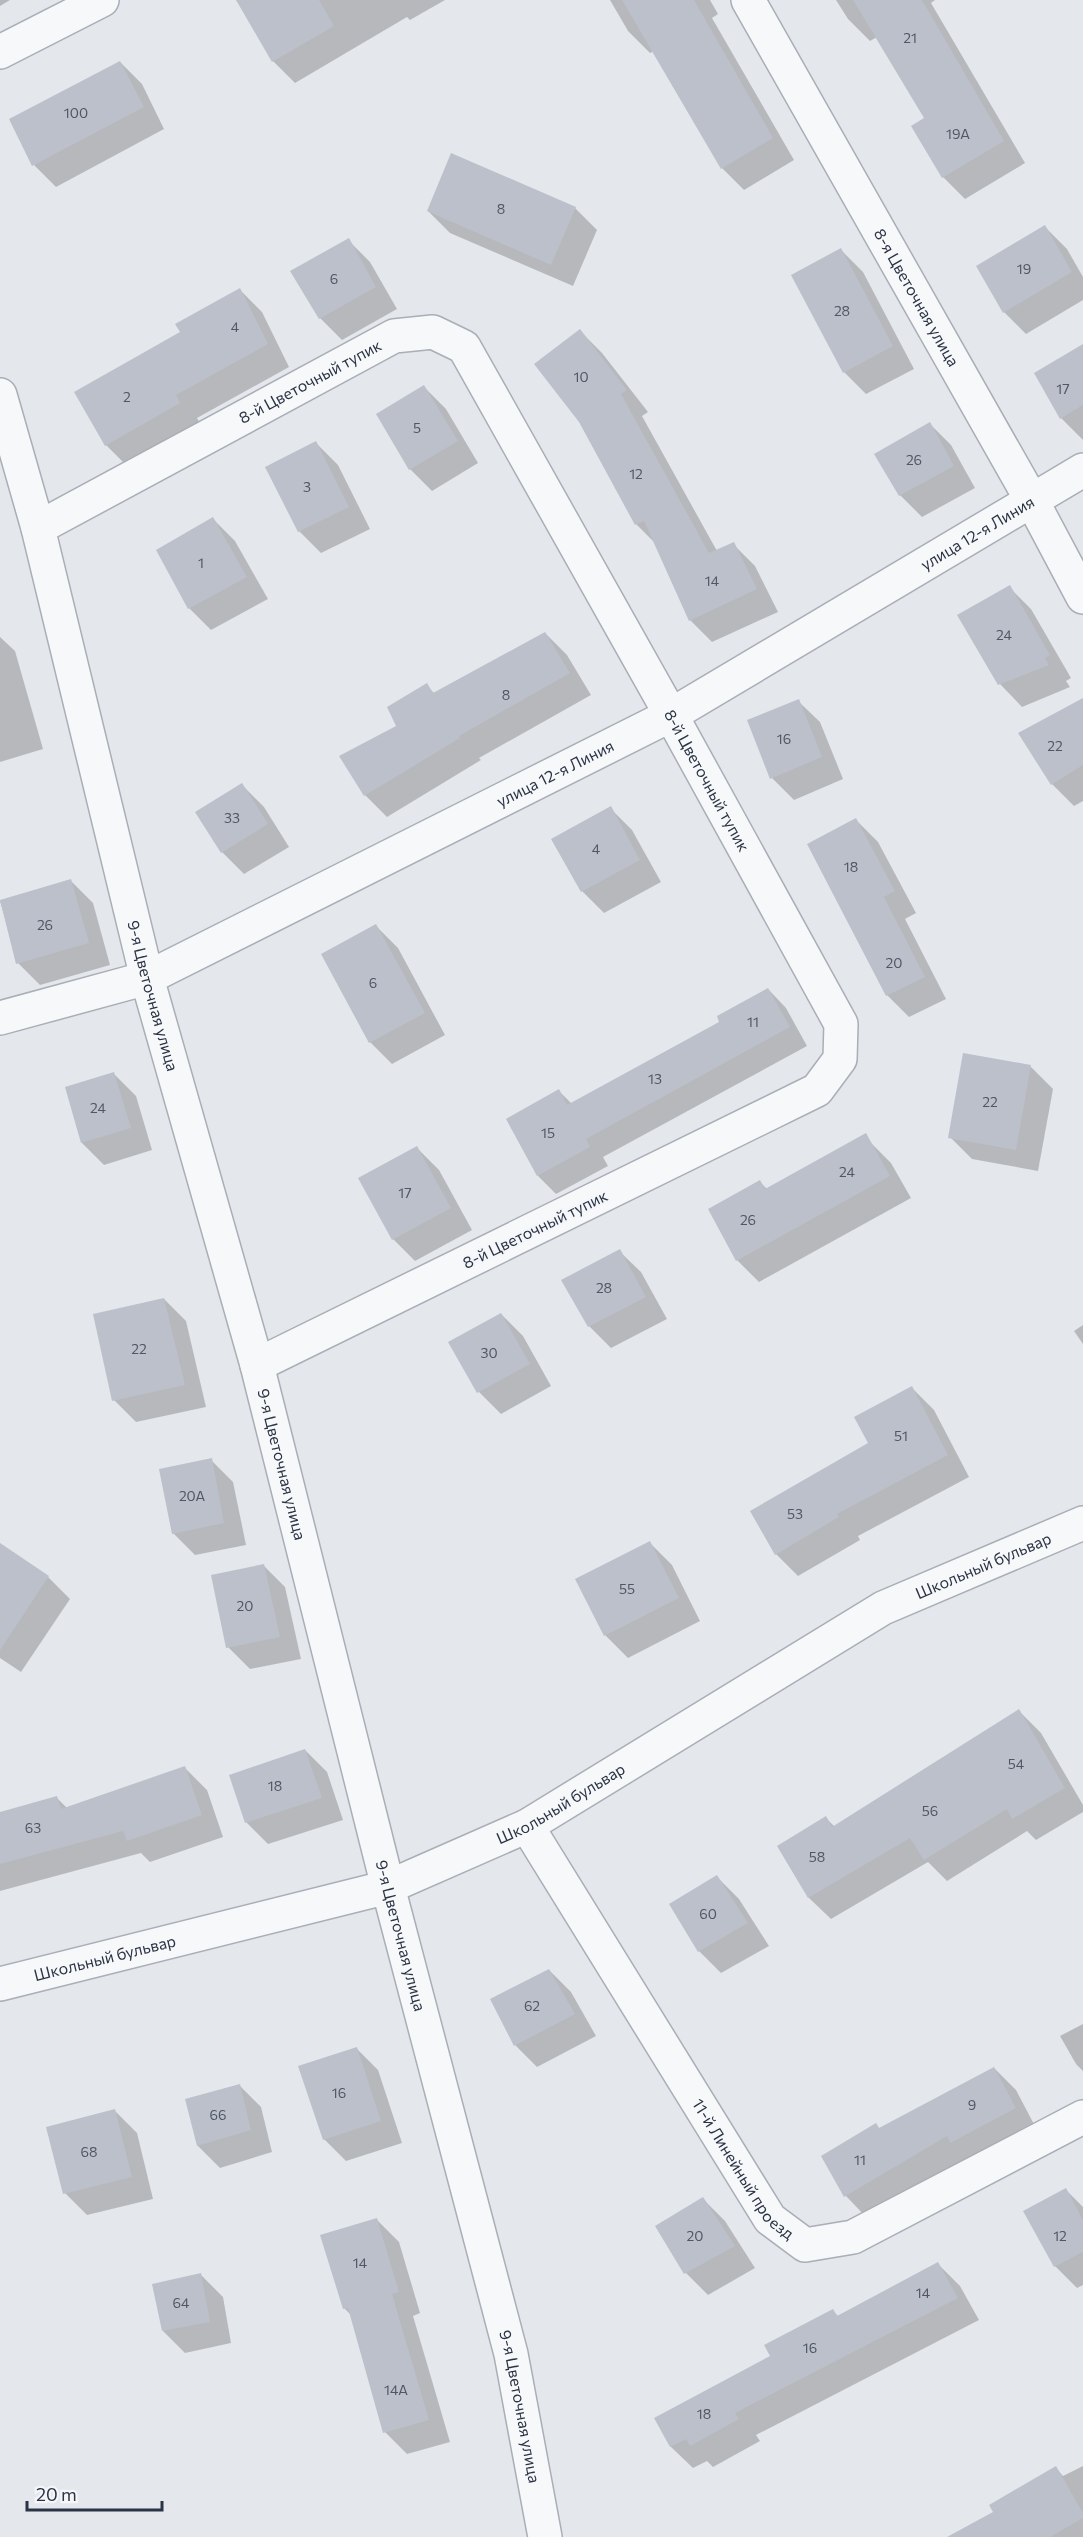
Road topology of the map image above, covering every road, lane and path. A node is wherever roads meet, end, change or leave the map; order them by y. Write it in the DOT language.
graph roads {
  1 [pos="102,0"];
  2 [pos="748,0"];
  3 [pos="0,52"];
  4 [pos="0,395"];
  5 [pos="1083,470"];
  6 [pos="1031,499"];
  7 [pos="38,528"];
  8 [pos="1083,597"];
  9 [pos="671,715"];
  10 [pos="147,978"];
  11 [pos="0,1018"];
  12 [pos="257,1365"];
  13 [pos="1083,1523"];
  14 [pos="527,1826"];
  15 [pos="388,1887"];
  16 [pos="0,1984"];
  17 [pos="1083,2117"];
  18 [pos="545,2537"];
  1 -- 3 [label="lane"];
  2 -- 6 [label="lane, 8-я Цветочная улица"];
  4 -- 7 [label="lane, 9-я Цветочная улица"];
  5 -- 6 [label="lane, улица 12-я Линия"];
  6 -- 8 [label="lane, 8-я Цветочная улица"];
  6 -- 9 [label="lane, улица 12-я Линия"];
  7 -- 9 [label="lane, 8-й Цветочный тупик"];
  7 -- 10 [label="lane, 9-я Цветочная улица"];
  9 -- 10 [label="lane, улица 12-я Линия"];
  9 -- 12 [label="lane, 8-й Цветочный тупик"];
  10 -- 11 [label="lane, улица 12-я Линия"];
  10 -- 12 [label="lane, 9-я Цветочная улица"];
  12 -- 15 [label="lane, 9-я Цветочная улица"];
  13 -- 14 [label="lane, Школьный бульвар"];
  14 -- 15 [label="lane, Школьный бульвар"];
  14 -- 17 [label="lane, 11-й Линейный проезд"];
  15 -- 16 [label="lane, Школьный бульвар"];
  15 -- 18 [label="lane, 9-я Цветочная улица"];
}
